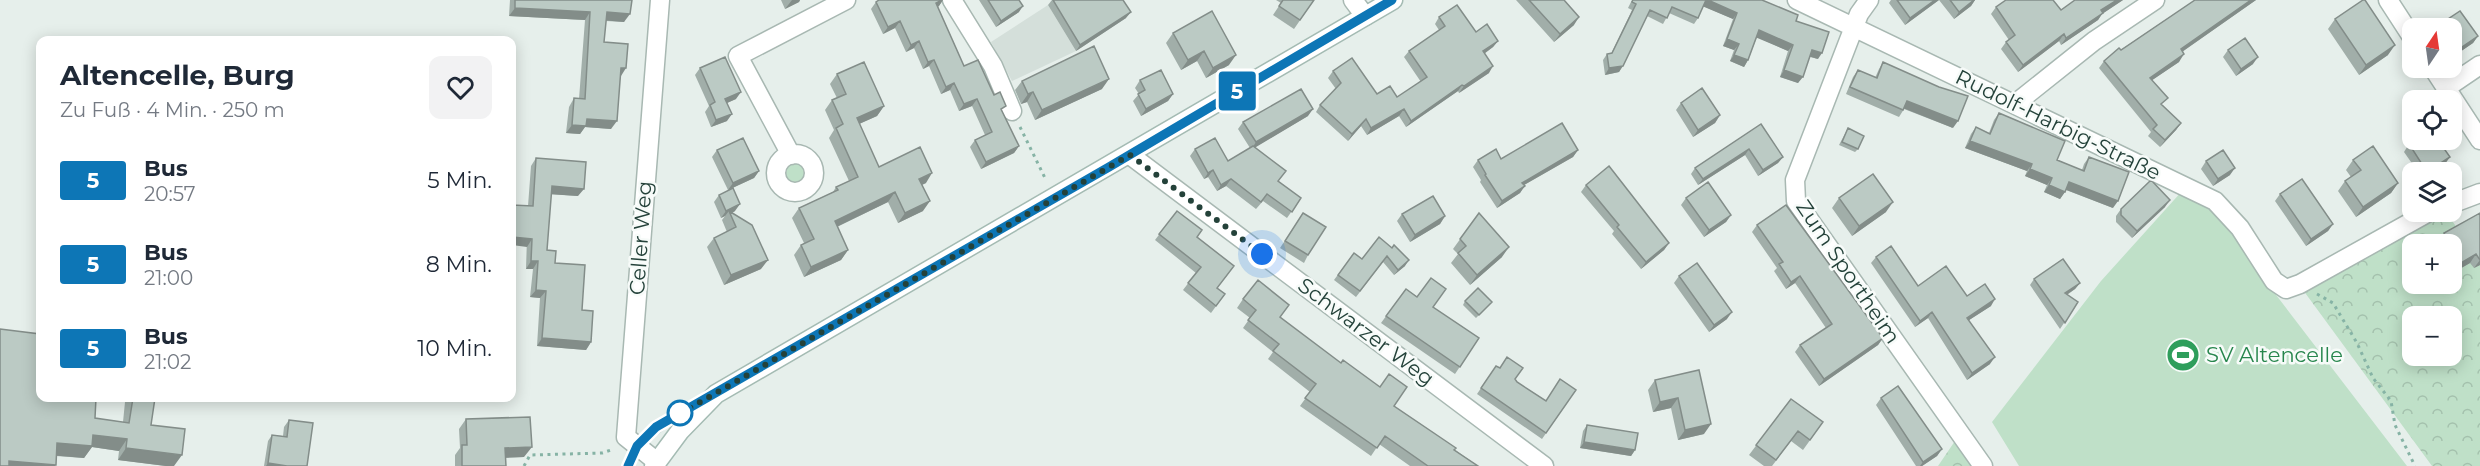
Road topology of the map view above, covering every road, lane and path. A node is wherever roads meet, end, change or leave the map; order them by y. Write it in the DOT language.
graph roads {
  1 [pos="660,0"];
  2 [pos="846,0"];
  3 [pos="952,0"];
  4 [pos="1353,0"];
  5 [pos="1392,0"];
  6 [pos="1797,0"];
  7 [pos="1869,0"];
  8 [pos="2155,0"];
  9 [pos="2388,0"];
  10 [pos="1365,16"];
  11 [pos="2402,22"];
  12 [pos="1853,27"];
  13 [pos="2480,65"];
  14 [pos="2440,78"];
  15 [pos="2446,88"];
  16 [pos="2015,104"];
  17 [pos="1012,111"];
  18 [pos="2480,140"];
  19 [pos="791,155"];
  20 [pos="1130,155"];
  21 [pos="1050,187"];
  22 [pos="2480,194"];
  23 [pos="2462,200"];
  24 [pos="2411,222"];
  25 [pos="2293,287"];
  26 [pos="716,394"];
  27 [pos="637,446"];
  28 [pos="611,452"];
  29 [pos="655,464"];
  30 [pos="524,466"];
  31 [pos="628,466"];
  32 [pos="1544,466"];
  33 [pos="1983,466"];
  34 [pos="2415,466"];
  1 -- 27 [label="street, Celler Weg"];
  2 -- 19 [label="street"];
  3 -- 17 [label="street"];
  4 -- 10 [label="street"];
  5 -- 10 [label="street"];
  6 -- 12 [label="street, Rudolf-Harbig-Straße"];
  7 -- 12 [label="street, Zum Sportheim"];
  8 -- 16 [label="street"];
  9 -- 11 [label="street"];
  10 -- 20 [label="street"];
  12 -- 16 [label="street, Rudolf-Harbig-Straße"];
  12 -- 33 [label="street, Zum Sportheim"];
  13 -- 15 [label="street"];
  14 -- 15 [label="street"];
  15 -- 18 [label="street"];
  16 -- 25 [label="street, Rudolf-Harbig-Straße"];
  17 -- 21 [label="path"];
  20 -- 26 [label="street"];
  20 -- 32 [label="street, Schwarzer Weg"];
  22 -- 23 [label="street"];
  24 -- 25 [label="street"];
  25 -- 34 [label="path"];
  26 -- 27 [label="lane"];
  26 -- 29 [label="street"];
  27 -- 29 [label="street"];
  27 -- 31 [label="lane"];
  28 -- 30 [label="path"];
}
